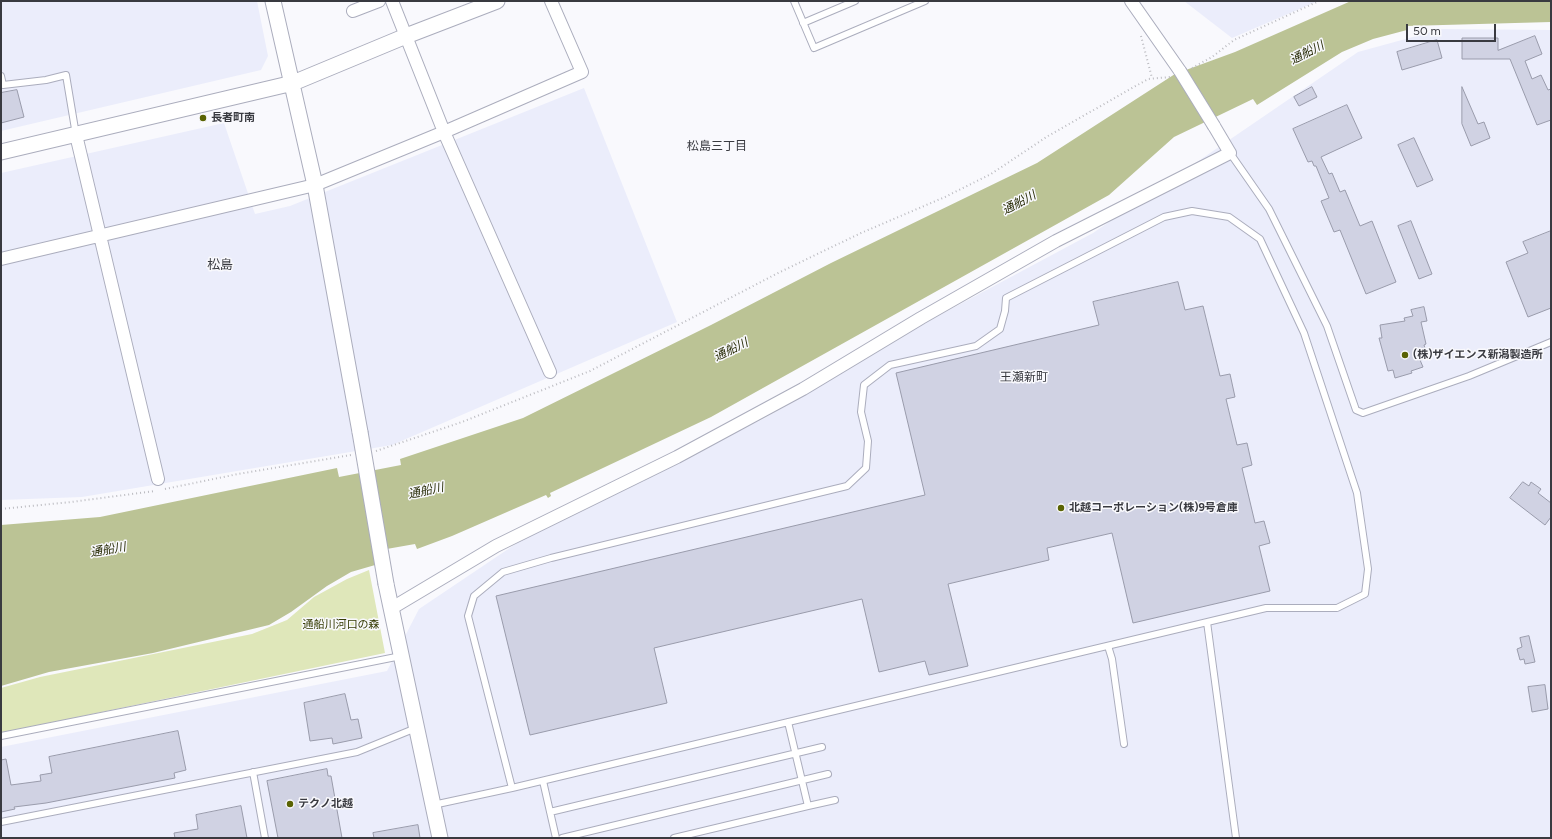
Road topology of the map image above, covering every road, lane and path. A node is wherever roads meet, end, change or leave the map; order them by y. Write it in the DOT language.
graph roads {
  1 [pos="273,1"];
  2 [pos="379,1"];
  3 [pos="392,1"];
  4 [pos="497,1"];
  5 [pos="550,1"];
  6 [pos="794,1"];
  7 [pos="855,1"];
  8 [pos="925,1"];
  9 [pos="1131,1"];
  10 [pos="1319,1"];
  11 [pos="353,10"];
  12 [pos="804,22"];
  13 [pos="1140,31"];
  14 [pos="406,36"];
  15 [pos="1181,72"];
  16 [pos="1,76"];
  17 [pos="1152,79"];
  18 [pos="293,84"];
  19 [pos="444,132"];
  20 [pos="76,135"];
  21 [pos="1,152"];
  22 [pos="1230,153"];
  23 [pos="315,185"];
  24 [pos="101,236"];
  25 [pos="1,260"];
  26 [pos="1551,342"];
  27 [pos="550,372"];
  28 [pos="372,452"];
  29 [pos="357,454"];
  30 [pos="158,479"];
  31 [pos="1,509"];
  32 [pos="392,608"];
  33 [pos="1207,622"];
  34 [pos="1108,646"];
  35 [pos="402,656"];
  36 [pos="788,722"];
  37 [pos="417,728"];
  38 [pos="1,736"];
  39 [pos="1124,744"];
  40 [pos="822,747"];
  41 [pos="796,754"];
  42 [pos="253,772"];
  43 [pos="828,774"];
  44 [pos="802,780"];
  45 [pos="542,781"];
  46 [pos="512,788"];
  47 [pos="835,800"];
  48 [pos="433,805"];
  49 [pos="808,806"];
  50 [pos="550,812"];
  51 [pos="1,822"];
  52 [pos="265,838"];
  53 [pos="440,838"];
  54 [pos="556,838"];
  55 [pos="562,838"];
  56 [pos="674,838"];
  57 [pos="1236,838"];
  1 -- 18 [label="street"];
  2 -- 11 [label="street"];
  3 -- 14 [label="street"];
  4 -- 14 [label="street"];
  5 -- 19 [label="street"];
  6 -- 12 [label="lane"];
  7 -- 12 [label="lane"];
  8 -- 12 [label="lane"];
  9 -- 15 [label="street"];
  10 -- 15 [label="path"];
  13 -- 17 [label="path"];
  14 -- 18 [label="street"];
  14 -- 19 [label="street"];
  15 -- 17 [label="path"];
  15 -- 22 [label="street, bridge"];
  16 -- 20 [label="lane"];
  17 -- 28 [label="path"];
  18 -- 20 [label="street"];
  18 -- 23 [label="street"];
  19 -- 23 [label="street"];
  19 -- 27 [label="street"];
  20 -- 21 [label="street"];
  20 -- 24 [label="street"];
  22 -- 26 [label="lane"];
  22 -- 32 [label="street"];
  23 -- 24 [label="street"];
  23 -- 32 [label="street, bridge"];
  24 -- 25 [label="street"];
  24 -- 30 [label="street"];
  29 -- 31 [label="path"];
  32 -- 35 [label="street"];
  33 -- 34 [label="lane"];
  33 -- 46 [label="lane"];
  33 -- 57 [label="lane"];
  34 -- 36 [label="lane"];
  34 -- 39 [label="lane"];
  35 -- 37 [label="street"];
  35 -- 38 [label="lane"];
  36 -- 41 [label="lane"];
  36 -- 45 [label="lane"];
  37 -- 42 [label="lane"];
  37 -- 48 [label="street"];
  40 -- 41 [label="lane"];
  41 -- 44 [label="lane"];
  41 -- 50 [label="lane"];
  42 -- 51 [label="lane"];
  42 -- 52 [label="lane"];
  43 -- 44 [label="lane"];
  44 -- 49 [label="lane"];
  44 -- 55 [label="lane"];
  45 -- 46 [label="lane"];
  45 -- 50 [label="lane"];
  46 -- 48 [label="lane"];
  47 -- 49 [label="lane"];
  48 -- 53 [label="street"];
  49 -- 56 [label="lane"];
  50 -- 54 [label="lane"];
}
